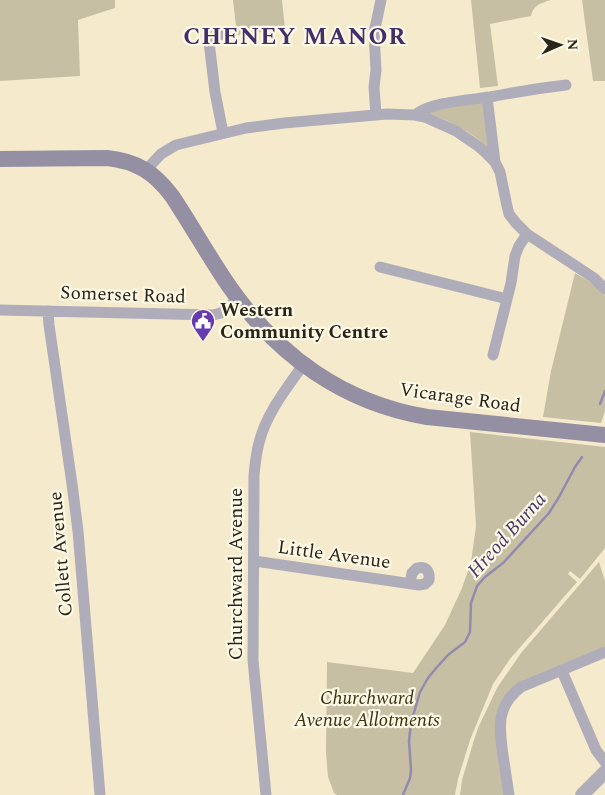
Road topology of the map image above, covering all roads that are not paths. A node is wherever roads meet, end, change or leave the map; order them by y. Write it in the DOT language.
graph roads {
  1 [pos="381,0"];
  2 [pos="224,34"];
  3 [pos="566,84"];
  4 [pos="487,97"];
  5 [pos="376,115"];
  6 [pos="415,115"];
  7 [pos="223,133"];
  8 [pos="0,159"];
  9 [pos="495,162"];
  10 [pos="146,170"];
  11 [pos="527,234"];
  12 [pos="380,267"];
  13 [pos="605,290"];
  14 [pos="238,298"];
  15 [pos="507,300"];
  16 [pos="0,310"];
  17 [pos="48,311"];
  18 [pos="493,355"];
  19 [pos="303,365"];
  20 [pos="605,436"];
  21 [pos="254,561"];
  22 [pos="410,583"];
  23 [pos="605,652"];
  24 [pos="562,671"];
  25 [pos="605,762"];
  26 [pos="605,772"];
  27 [pos="100,795"];
  28 [pos="266,795"];
  29 [pos="509,795"];
  30 [pos="582,795"];
  1 -- 5 [label="street"];
  2 -- 7 [label="street"];
  3 -- 4 [label="street"];
  4 -- 6 [label="street"];
  4 -- 9 [label="street"];
  5 -- 6 [label="street"];
  5 -- 7 [label="street"];
  6 -- 9 [label="street"];
  7 -- 10 [label="street"];
  8 -- 10 [label="main road, Vicarage Road"];
  9 -- 11 [label="street"];
  10 -- 14 [label="main road, Vicarage Road"];
  11 -- 13 [label="street"];
  11 -- 15 [label="street"];
  12 -- 15 [label="street"];
  14 -- 17 [label="street, Somerset Road"];
  14 -- 19 [label="main road, Vicarage Road"];
  15 -- 18 [label="street"];
  16 -- 17 [label="street, Somerset Road"];
  17 -- 27 [label="street, Collett Avenue"];
  19 -- 20 [label="main road, Vicarage Road"];
  19 -- 21 [label="street, Churchward Avenue"];
  21 -- 22 [label="street, Little Avenue"];
  21 -- 28 [label="street, Churchward Avenue"];
  23 -- 24 [label="street"];
  24 -- 25 [label="street"];
  24 -- 29 [label="street"];
  26 -- 30 [label="street"];
}
